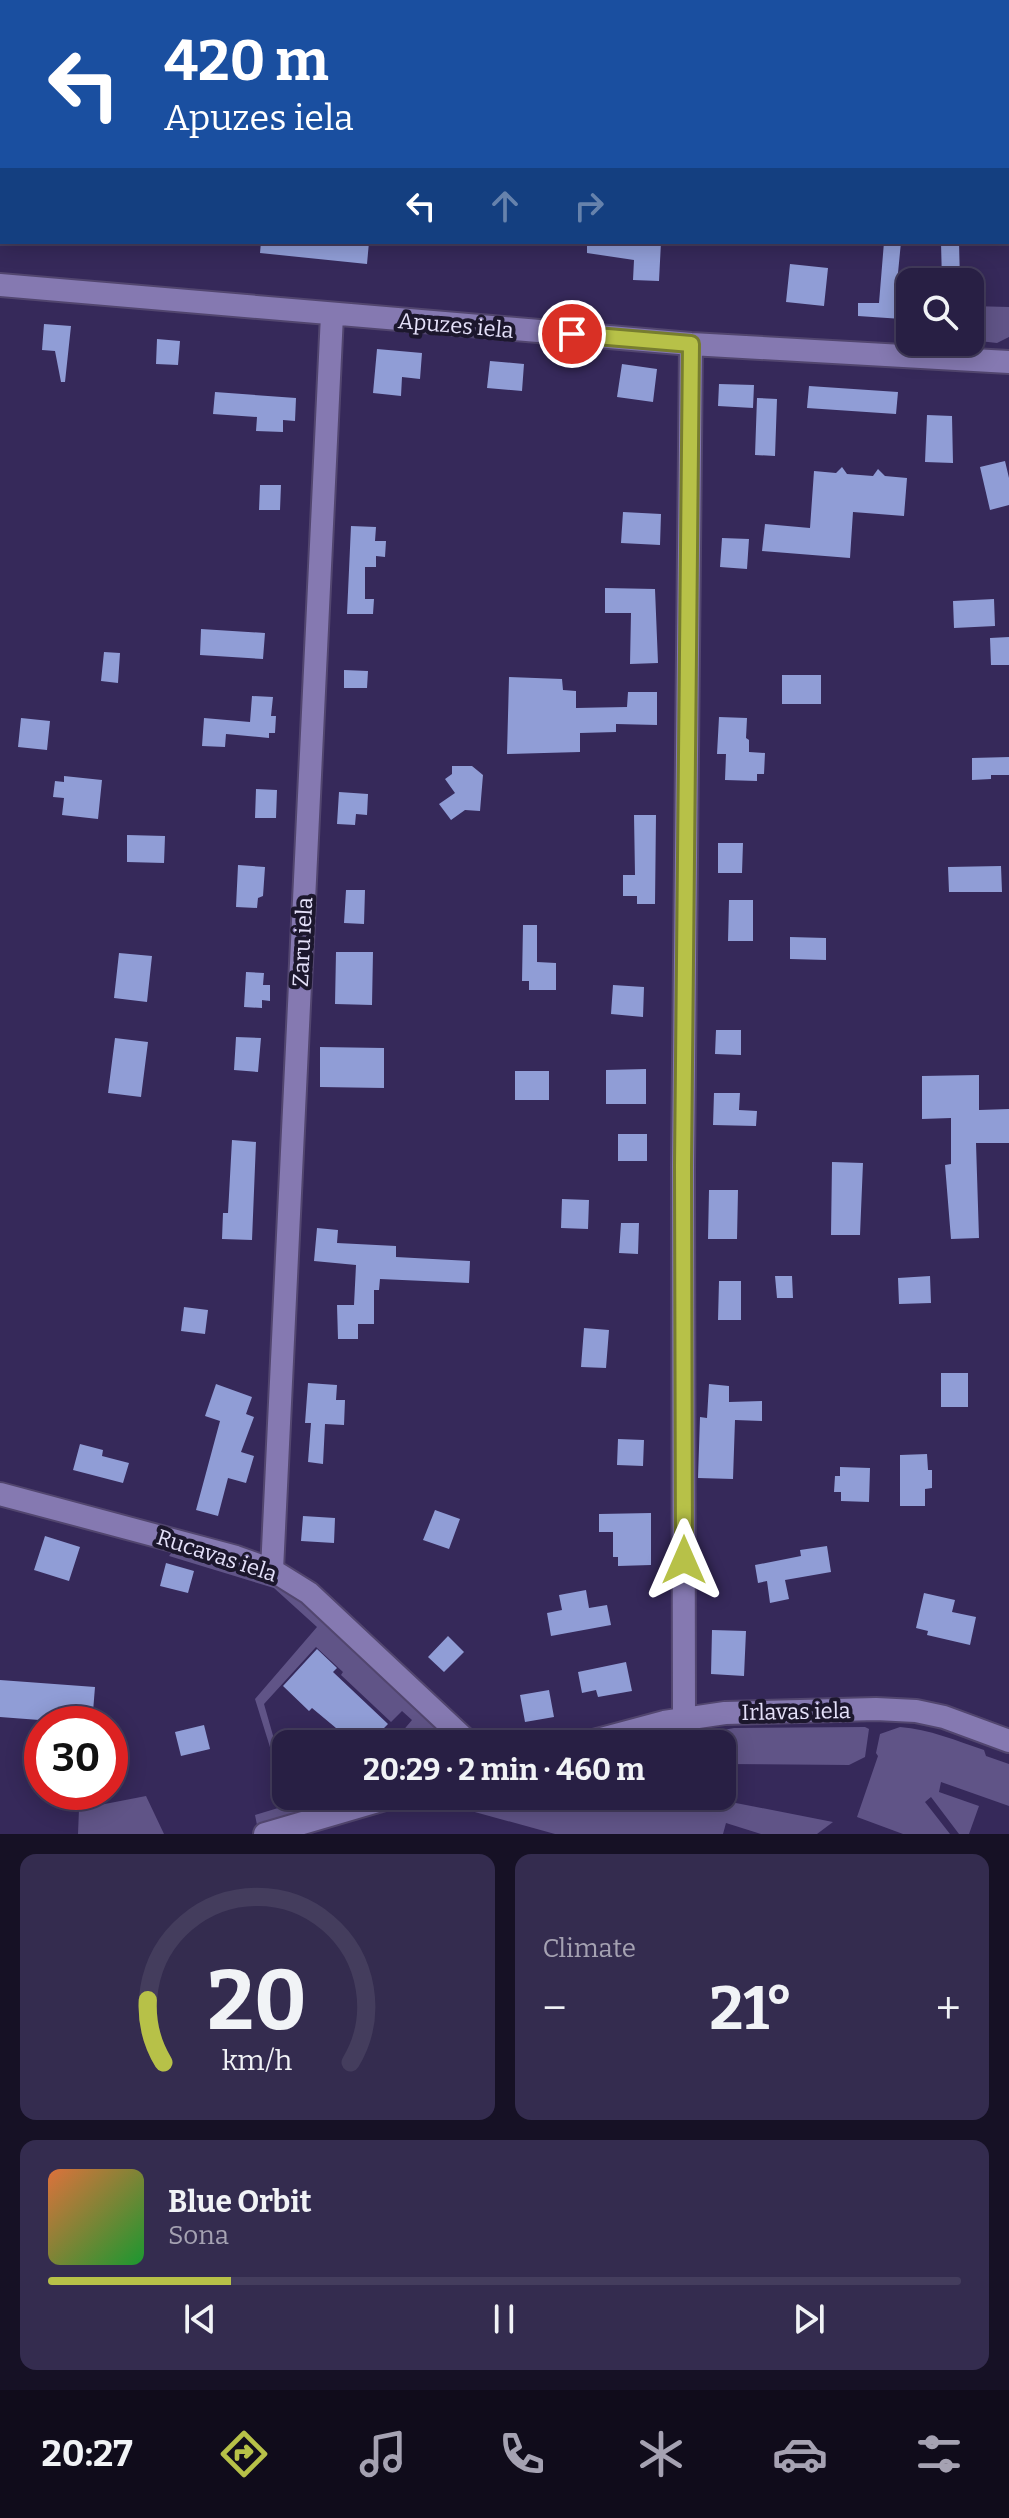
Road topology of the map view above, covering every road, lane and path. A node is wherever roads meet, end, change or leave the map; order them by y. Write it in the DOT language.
graph roads {
  1 [pos="0,285"];
  2 [pos="332,315"];
  3 [pos="691,344"];
  4 [pos="1009,362"];
  5 [pos="0,1494"];
  6 [pos="272,1570"];
  7 [pos="684,1718"];
  8 [pos="455,1730"];
  9 [pos="637,1730"];
  10 [pos="1009,1741"];
  11 [pos="347,1810"];
  12 [pos="265,1834"];
  1 -- 2 [label="street, Apuzes iela"];
  2 -- 3 [label="street, Apuzes iela"];
  2 -- 6 [label="street, Zaru iela"];
  3 -- 4 [label="street, Apuzes iela"];
  3 -- 7 [label="street"];
  5 -- 6 [label="street, Rucavas iela"];
  6 -- 8 [label="street, Rucavas iela"];
  7 -- 9 [label="street, Irlavas iela"];
  7 -- 10 [label="street, Irlavas iela"];
  11 -- 12 [label="street"];
}
